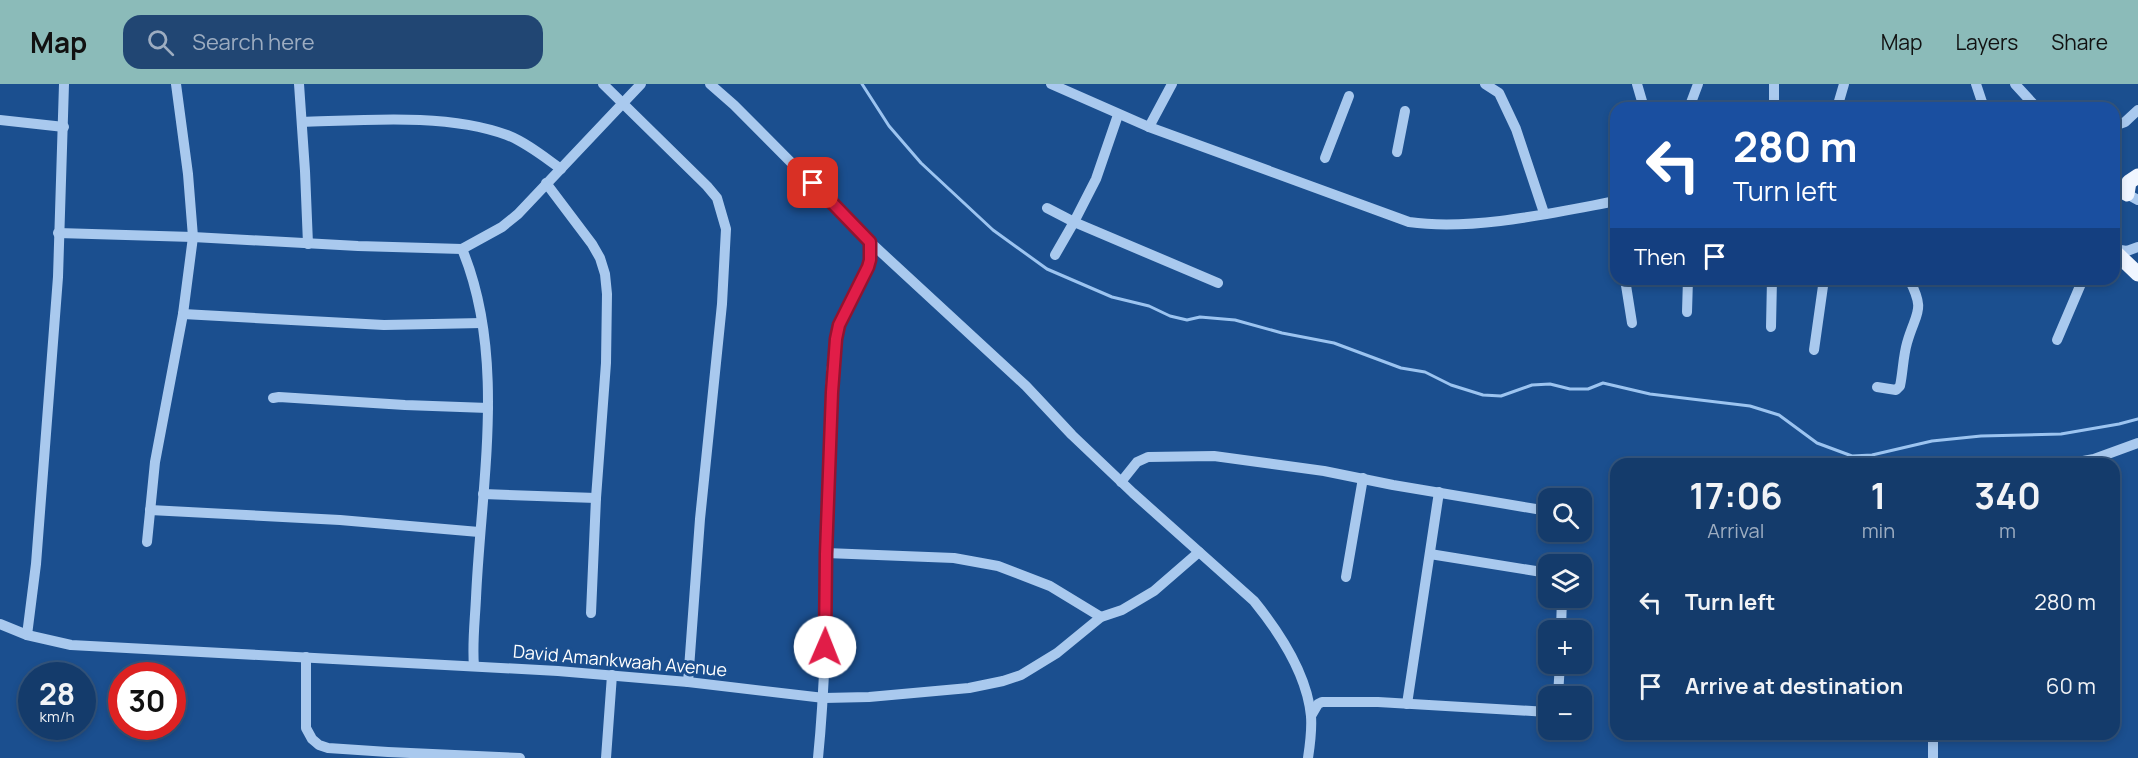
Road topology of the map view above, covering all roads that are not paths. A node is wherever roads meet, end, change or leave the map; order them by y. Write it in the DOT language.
graph roads {
  1 [pos="64,84"];
  2 [pos="176,84"];
  3 [pos="299,84"];
  4 [pos="603,84"];
  5 [pos="641,84"];
  6 [pos="710,84"];
  7 [pos="1051,84"];
  8 [pos="1172,84"];
  9 [pos="1485,84"];
  10 [pos="1636,84"];
  11 [pos="1698,84"];
  12 [pos="1774,84"];
  13 [pos="1844,84"];
  14 [pos="1976,84"];
  15 [pos="2015,84"];
  16 [pos="1349,96"];
  17 [pos="623,102"];
  18 [pos="1642,102"];
  19 [pos="1691,102"];
  20 [pos="1774,102"];
  21 [pos="1839,102"];
  22 [pos="1982,102"];
  23 [pos="2032,102"];
  24 [pos="2138,110"];
  25 [pos="1406,111"];
  26 [pos="1118,115"];
  27 [pos="0,120"];
  28 [pos="302,122"];
  29 [pos="2120,124"];
  30 [pos="64,127"];
  31 [pos="1149,127"];
  32 [pos="1397,152"];
  33 [pos="1325,158"];
  34 [pos="561,169"];
  35 [pos="2138,176"];
  36 [pos="546,183"];
  37 [pos="2125,196"];
  38 [pos="1610,202"];
  39 [pos="1047,208"];
  40 [pos="1544,213"];
  41 [pos="1074,222"];
  42 [pos="58,233"];
  43 [pos="193,237"];
  44 [pos="870,242"];
  45 [pos="308,244"];
  46 [pos="2138,247"];
  47 [pos="462,249"];
  48 [pos="2120,250"];
  49 [pos="1055,255"];
  50 [pos="2120,256"];
  51 [pos="2138,274"];
  52 [pos="1218,283"];
  53 [pos="1626,285"];
  54 [pos="1688,285"];
  55 [pos="1772,285"];
  56 [pos="1823,285"];
  57 [pos="1913,285"];
  58 [pos="2080,285"];
  59 [pos="1687,312"];
  60 [pos="183,314"];
  61 [pos="482,323"];
  62 [pos="1632,323"];
  63 [pos="1771,327"];
  64 [pos="2056,340"];
  65 [pos="1814,350"];
  66 [pos="1877,387"];
  67 [pos="273,398"];
  68 [pos="488,408"];
  69 [pos="2138,443"];
  70 [pos="2101,458"];
  71 [pos="1363,478"];
  72 [pos="1121,482"];
  73 [pos="1439,492"];
  74 [pos="483,494"];
  75 [pos="596,498"];
  76 [pos="1538,509"];
  77 [pos="150,510"];
  78 [pos="479,532"];
  79 [pos="147,543"];
  80 [pos="1199,552"];
  81 [pos="826,554"];
  82 [pos="1430,554"];
  83 [pos="1538,571"];
  84 [pos="1346,577"];
  85 [pos="591,613"];
  86 [pos="1101,617"];
  87 [pos="0,624"];
  88 [pos="27,635"];
  89 [pos="306,657"];
  90 [pos="474,666"];
  91 [pos="612,675"];
  92 [pos="688,682"];
  93 [pos="824,698"];
  94 [pos="1407,704"];
  95 [pos="1538,711"];
  96 [pos="1311,716"];
  97 [pos="1933,740"];
  98 [pos="520,758"];
  99 [pos="606,758"];
  100 [pos="818,758"];
  101 [pos="1308,758"];
  102 [pos="1933,758"];
  1 -- 30 [label="street"];
  2 -- 43 [label="street"];
  3 -- 28 [label="street"];
  4 -- 17 [label="street"];
  5 -- 17 [label="street"];
  6 -- 44 [label="street"];
  7 -- 26 [label="street"];
  8 -- 31 [label="street"];
  9 -- 40 [label="street"];
  10 -- 18 [label="street"];
  11 -- 19 [label="street"];
  12 -- 20 [label="street"];
  13 -- 21 [label="street"];
  14 -- 22 [label="street"];
  15 -- 23 [label="street"];
  16 -- 33 [label="street"];
  17 -- 34 [label="street"];
  17 -- 92 [label="street"];
  24 -- 29 [label="street"];
  25 -- 32 [label="street"];
  26 -- 31 [label="street"];
  26 -- 41 [label="street"];
  27 -- 30 [label="street"];
  28 -- 34 [label="street"];
  28 -- 45 [label="street"];
  30 -- 42 [label="street"];
  31 -- 40 [label="street"];
  34 -- 36 [label="street"];
  35 -- 37 [label="main road"];
  36 -- 47 [label="street"];
  36 -- 75 [label="street"];
  38 -- 40 [label="street"];
  39 -- 41 [label="street"];
  41 -- 49 [label="street"];
  41 -- 52 [label="street"];
  42 -- 43 [label="street"];
  42 -- 88 [label="street"];
  43 -- 45 [label="street"];
  43 -- 60 [label="street"];
  44 -- 72 [label="street"];
  44 -- 81 [label="street"];
  45 -- 47 [label="street"];
  46 -- 48 [label="street"];
  47 -- 61 [label="street"];
  50 -- 51 [label="main road"];
  53 -- 62 [label="street"];
  54 -- 59 [label="street"];
  55 -- 63 [label="street"];
  56 -- 65 [label="street"];
  57 -- 66 [label="street"];
  58 -- 64 [label="street"];
  60 -- 61 [label="street"];
  60 -- 77 [label="street"];
  61 -- 68 [label="street"];
  67 -- 68 [label="street"];
  68 -- 74 [label="street"];
  69 -- 70 [label="street"];
  71 -- 72 [label="street"];
  71 -- 73 [label="street"];
  71 -- 84 [label="street"];
  72 -- 80 [label="street"];
  73 -- 76 [label="street"];
  73 -- 82 [label="street"];
  74 -- 75 [label="street"];
  74 -- 78 [label="street"];
  75 -- 85 [label="street"];
  77 -- 78 [label="street"];
  77 -- 79 [label="street"];
  78 -- 90 [label="street"];
  80 -- 86 [label="street, David Amankwaah Avenue"];
  80 -- 96 [label="street"];
  81 -- 86 [label="street"];
  81 -- 93 [label="street"];
  82 -- 83 [label="street"];
  82 -- 94 [label="street"];
  86 -- 93 [label="street, David Amankwaah Avenue"];
  87 -- 88 [label="street, David Amankwaah Avenue"];
  88 -- 89 [label="street, David Amankwaah Avenue"];
  89 -- 90 [label="street, David Amankwaah Avenue"];
  89 -- 98 [label="street"];
  90 -- 91 [label="street, David Amankwaah Avenue"];
  91 -- 92 [label="street, David Amankwaah Avenue"];
  91 -- 99 [label="street"];
  92 -- 93 [label="street, David Amankwaah Avenue"];
  93 -- 100 [label="street"];
  94 -- 95 [label="street"];
  94 -- 96 [label="street"];
  96 -- 101 [label="street"];
  97 -- 102 [label="street"];
}
